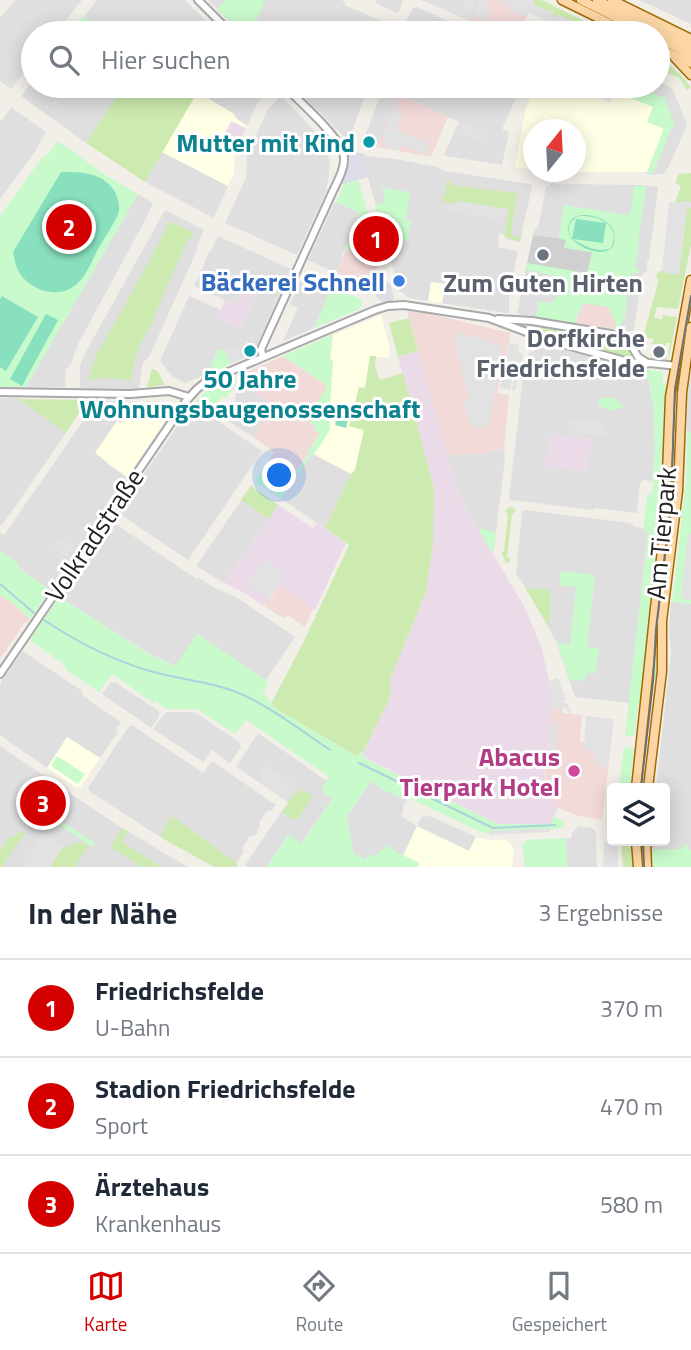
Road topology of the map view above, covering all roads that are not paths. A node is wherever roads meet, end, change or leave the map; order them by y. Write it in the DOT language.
graph roads {
  1 [pos="198,0"];
  2 [pos="562,0"];
  3 [pos="581,0"];
  4 [pos="597,0"];
  5 [pos="612,0"];
  6 [pos="219,21"];
  7 [pos="605,21"];
  8 [pos="624,21"];
  9 [pos="639,21"];
  10 [pos="656,21"];
  11 [pos="670,28"];
  12 [pos="670,36"];
  13 [pos="689,37"];
  14 [pos="670,44"];
  15 [pos="691,47"];
  16 [pos="670,54"];
  17 [pos="691,55"];
  18 [pos="691,63"];
  19 [pos="691,75"];
  20 [pos="296,98"];
  21 [pos="691,280"];
  22 [pos="492,319"];
  23 [pos="691,327"];
  24 [pos="267,336"];
  25 [pos="274,353"];
  26 [pos="263,357"];
  27 [pos="650,363"];
  28 [pos="686,364"];
  29 [pos="674,367"];
  30 [pos="0,392"];
  31 [pos="189,397"];
  32 [pos="0,674"];
  33 [pos="637,783"];
  34 [pos="649,783"];
  35 [pos="636,846"];
  36 [pos="646,846"];
  37 [pos="638,867"];
  38 [pos="647,867"];
  1 -- 6 [label="street"];
  2 -- 7 [label="main road"];
  3 -- 8 [label="main road"];
  4 -- 9 [label="main road"];
  5 -- 10 [label="main road"];
  11 -- 13 [label="main road"];
  12 -- 15 [label="main road"];
  14 -- 17 [label="main road"];
  16 -- 18 [label="main road"];
  16 -- 19 [label="main road"];
  20 -- 24 [label="street"];
  21 -- 29 [label="main road, Am Tierpark"];
  22 -- 25 [label="street, Volkradstraße"];
  22 -- 27 [label="street"];
  22 -- 27 [label="street"];
  23 -- 28 [label="main road, Am Tierpark"];
  24 -- 25 [label="street"];
  24 -- 26 [label="street"];
  25 -- 26 [label="street, Volkradstraße"];
  26 -- 31 [label="street, Volkradstraße"];
  27 -- 29 [label="street"];
  28 -- 29 [label="street"];
  28 -- 34 [label="main road, Am Tierpark"];
  29 -- 33 [label="main road, Am Tierpark"];
  30 -- 31 [label="street"];
  31 -- 32 [label="street, Volkradstraße"];
  35 -- 37 [label="main road"];
  36 -- 38 [label="main road"];
}
